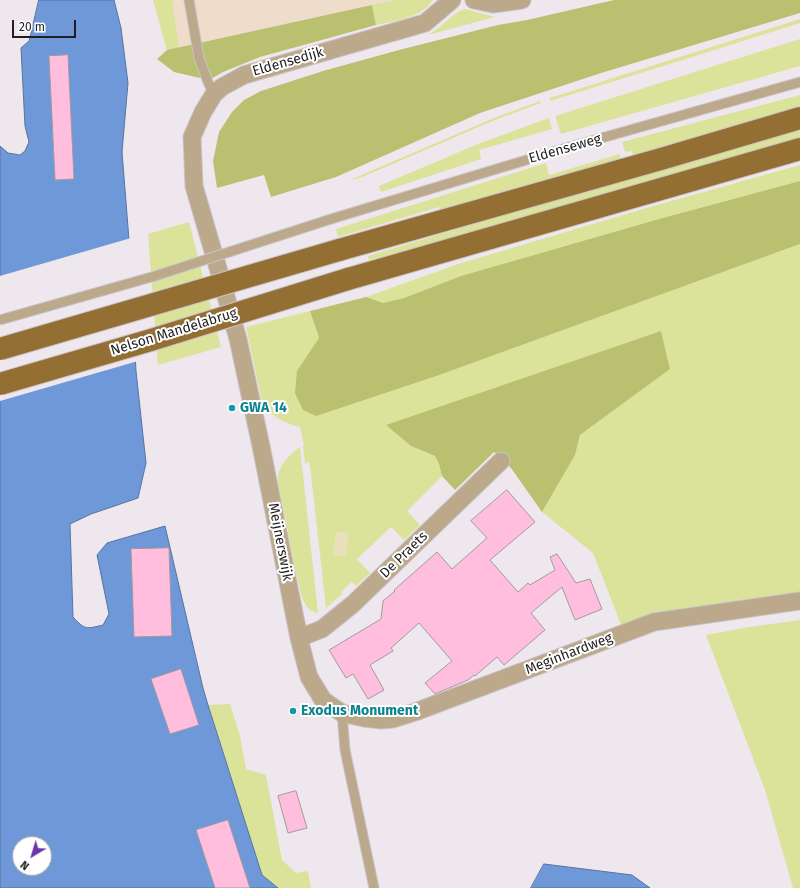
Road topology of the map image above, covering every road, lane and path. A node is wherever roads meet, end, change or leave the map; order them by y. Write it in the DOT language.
graph roads {
  1 [pos="189,0"];
  2 [pos="452,0"];
  3 [pos="474,0"];
  4 [pos="522,0"];
  5 [pos="800,82"];
  6 [pos="214,94"];
  7 [pos="800,118"];
  8 [pos="800,149"];
  9 [pos="194,186"];
  10 [pos="0,320"];
  11 [pos="0,349"];
  12 [pos="0,384"];
  13 [pos="502,461"];
  14 [pos="800,601"];
  15 [pos="298,638"];
  16 [pos="342,713"];
  17 [pos="374,888"];
  1 -- 6 [label="lane"];
  2 -- 6 [label="street, Eldensedijk"];
  3 -- 4 [label="street"];
  5 -- 10 [label="lane, Eldenseweg, bridge"];
  6 -- 9 [label="street, Eldensedijk"];
  7 -- 11 [label="main road, bridge"];
  8 -- 12 [label="main road, Nelson Mandelabrug, bridge"];
  9 -- 15 [label="street, Meijnerswijk"];
  13 -- 15 [label="street, De Praets"];
  14 -- 16 [label="street, Meginhardweg"];
  15 -- 16 [label="street, Meijnerswijk"];
  16 -- 17 [label="lane"];
}
